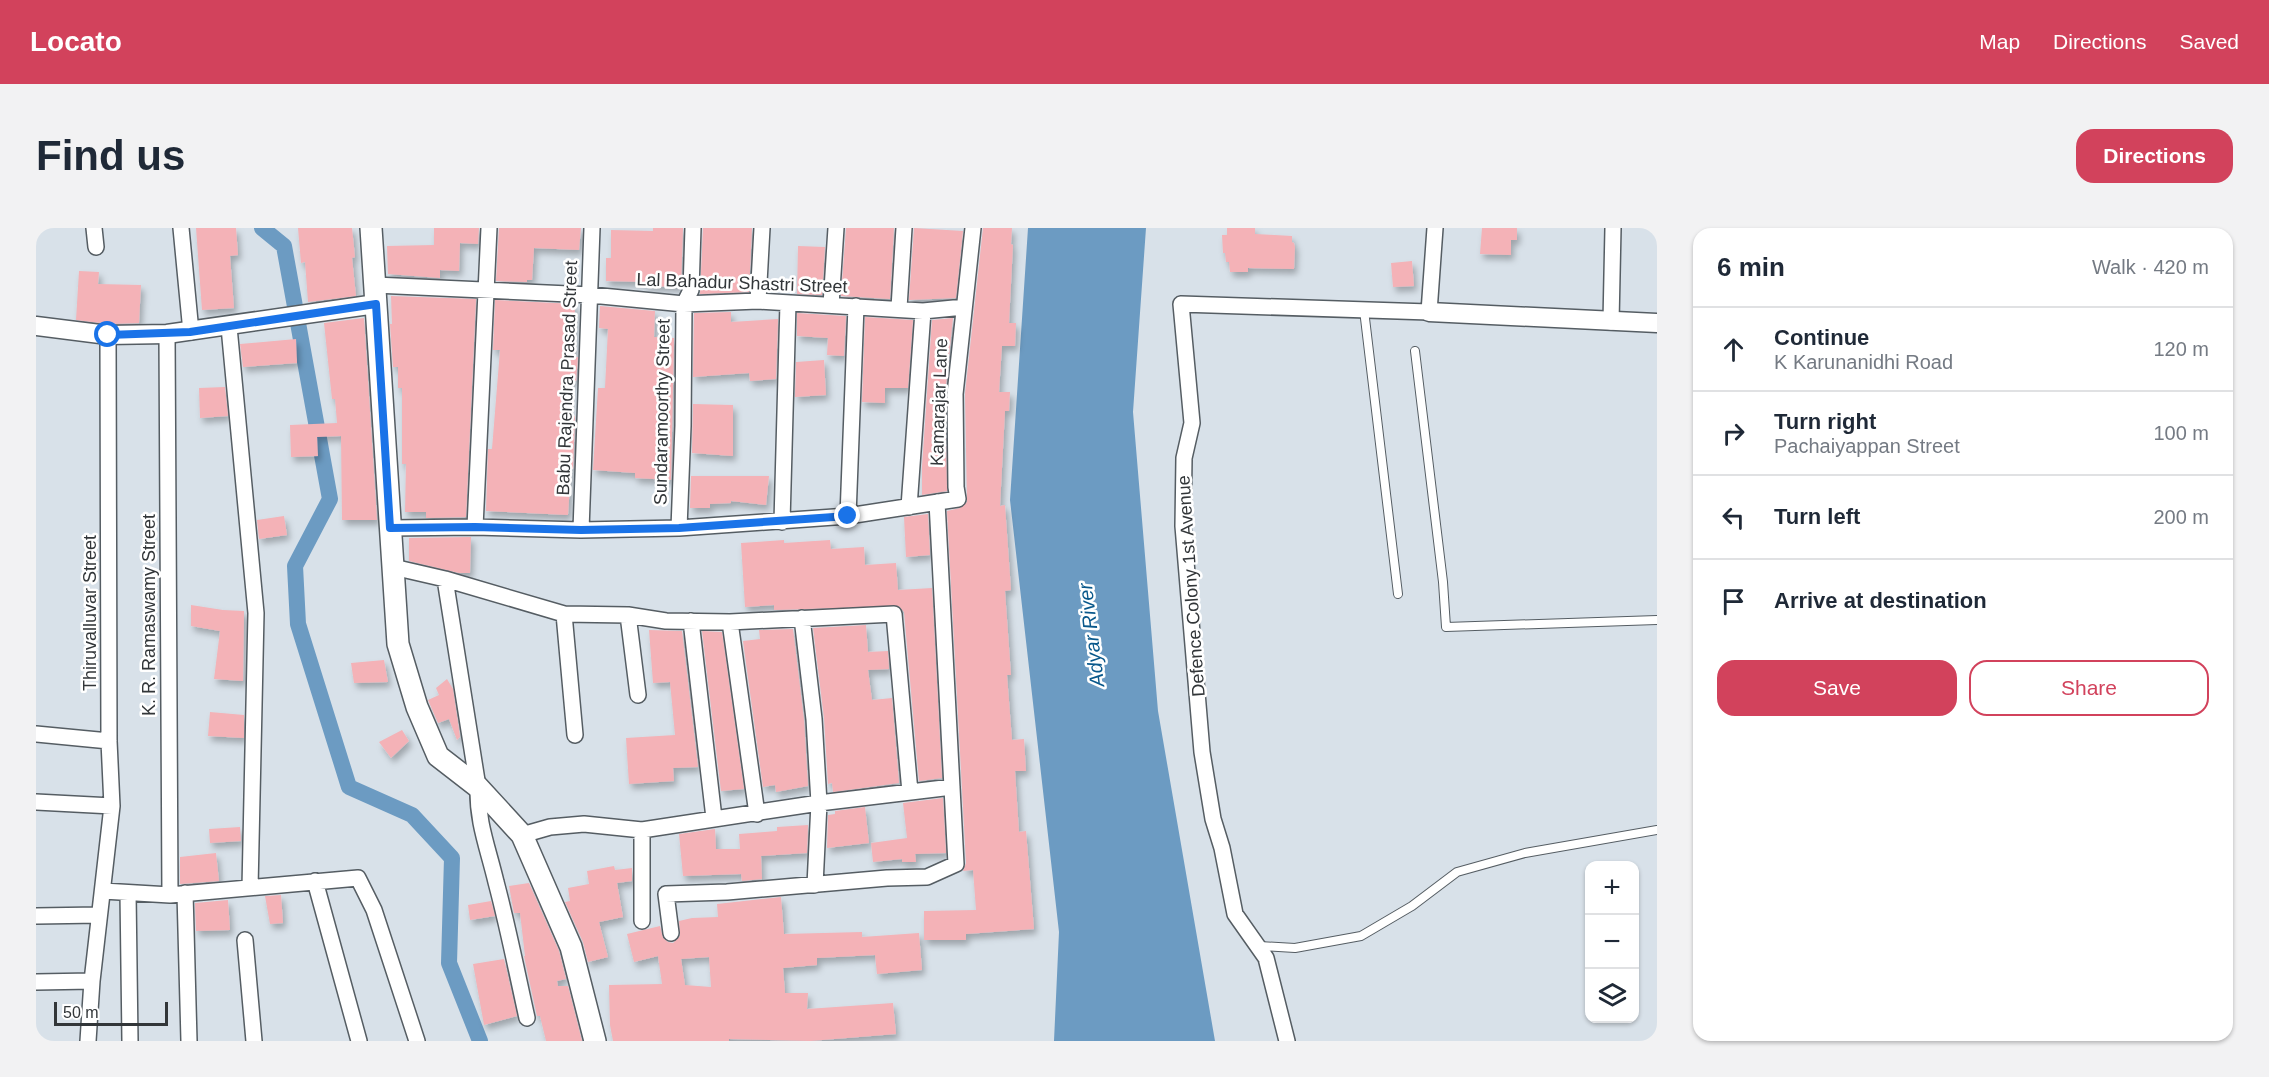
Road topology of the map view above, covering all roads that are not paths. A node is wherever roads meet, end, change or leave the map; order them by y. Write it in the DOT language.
graph roads {
  1 [pos="94,228"];
  2 [pos="181,228"];
  3 [pos="371,228"];
  4 [pos="489,228"];
  5 [pos="592,228"];
  6 [pos="693,228"];
  7 [pos="762,228"];
  8 [pos="836,228"];
  9 [pos="904,228"];
  10 [pos="973,228"];
  11 [pos="1435,228"];
  12 [pos="1613,228"];
  13 [pos="96,247"];
  14 [pos="486,291"];
  15 [pos="375,294"];
  16 [pos="591,295"];
  17 [pos="758,301"];
  18 [pos="788,303"];
  19 [pos="684,304"];
  20 [pos="831,304"];
  21 [pos="855,306"];
  22 [pos="964,307"];
  23 [pos="899,308"];
  24 [pos="1364,310"];
  25 [pos="923,311"];
  26 [pos="1429,312"];
  27 [pos="1611,322"];
  28 [pos="1657,323"];
  29 [pos="36,326"];
  30 [pos="229,327"];
  31 [pos="190,332"];
  32 [pos="167,334"];
  33 [pos="108,335"];
  34 [pos="1415,351"];
  35 [pos="937,502"];
  36 [pos="909,507"];
  37 [pos="848,516"];
  38 [pos="782,522"];
  39 [pos="475,527"];
  40 [pos="390,528"];
  41 [pos="679,528"];
  42 [pos="581,530"];
  43 [pos="393,567"];
  44 [pos="445,579"];
  45 [pos="1398,594"];
  46 [pos="564,614"];
  47 [pos="628,615"];
  48 [pos="802,618"];
  49 [pos="1657,620"];
  50 [pos="691,621"];
  51 [pos="730,622"];
  52 [pos="638,695"];
  53 [pos="36,734"];
  54 [pos="574,735"];
  55 [pos="110,741"];
  56 [pos="478,787"];
  57 [pos="952,787"];
  58 [pos="910,792"];
  59 [pos="36,802"];
  60 [pos="819,803"];
  61 [pos="112,806"];
  62 [pos="757,814"];
  63 [pos="714,818"];
  64 [pos="642,830"];
  65 [pos="1657,830"];
  66 [pos="522,835"];
  67 [pos="315,881"];
  68 [pos="815,885"];
  69 [pos="250,888"];
  70 [pos="103,891"];
  71 [pos="128,893"];
  72 [pos="177,894"];
  73 [pos="99,915"];
  74 [pos="36,916"];
  75 [pos="642,921"];
  76 [pos="670,933"];
  77 [pos="245,940"];
  78 [pos="1255,945"];
  79 [pos="92,981"];
  80 [pos="36,982"];
  81 [pos="527,1018"];
  82 [pos="88,1041"];
  83 [pos="130,1041"];
  84 [pos="189,1041"];
  85 [pos="254,1041"];
  86 [pos="359,1041"];
  87 [pos="417,1041"];
  88 [pos="595,1041"];
  89 [pos="1287,1041"];
  1 -- 13 [label="street"];
  2 -- 31 [label="street"];
  3 -- 15 [label="main road"];
  4 -- 14 [label="street"];
  5 -- 16 [label="street, Babu Rajendra Prasad Street"];
  6 -- 19 [label="street, Sundaramoorthy Street"];
  7 -- 17 [label="street"];
  8 -- 20 [label="street"];
  9 -- 23 [label="street"];
  10 -- 22 [label="street, Kamarajar Lane"];
  11 -- 26 [label="street"];
  12 -- 27 [label="street"];
  14 -- 15 [label="street, Lal Bahadur Shastri Street"];
  14 -- 16 [label="street, Lal Bahadur Shastri Street"];
  14 -- 39 [label="street"];
  15 -- 30 [label="street"];
  15 -- 40 [label="main road"];
  16 -- 19 [label="street, Lal Bahadur Shastri Street"];
  16 -- 42 [label="street, Babu Rajendra Prasad Street"];
  17 -- 18 [label="street, Lal Bahadur Shastri Street"];
  17 -- 19 [label="street, Lal Bahadur Shastri Street"];
  18 -- 20 [label="street, Lal Bahadur Shastri Street"];
  18 -- 38 [label="street"];
  19 -- 41 [label="street, Sundaramoorthy Street"];
  20 -- 21 [label="street, Lal Bahadur Shastri Street"];
  21 -- 23 [label="street, Lal Bahadur Shastri Street"];
  21 -- 37 [label="street"];
  22 -- 25 [label="street, Lal Bahadur Shastri Street"];
  22 -- 35 [label="street, Kamarajar Lane"];
  23 -- 25 [label="street, Lal Bahadur Shastri Street"];
  24 -- 26 [label="street, Defence Colony 1st Avenue"];
  24 -- 45 [label="lane"];
  24 -- 78 [label="street, Defence Colony 1st Avenue"];
  25 -- 36 [label="street"];
  26 -- 27 [label="street, Defence Colony 1st Avenue"];
  27 -- 28 [label="street, Defence Colony 1st Avenue"];
  29 -- 33 [label="street"];
  30 -- 31 [label="street"];
  30 -- 69 [label="street"];
  31 -- 32 [label="street"];
  32 -- 33 [label="street"];
  32 -- 72 [label="street, K. R. Ramaswamy Street"];
  33 -- 55 [label="street, Thiruvalluvar Street"];
  34 -- 49 [label="lane"];
  35 -- 36 [label="street"];
  35 -- 57 [label="street"];
  36 -- 37 [label="street"];
  37 -- 38 [label="street"];
  38 -- 41 [label="street"];
  39 -- 40 [label="street"];
  39 -- 42 [label="street"];
  40 -- 43 [label="main road"];
  41 -- 42 [label="street"];
  43 -- 44 [label="street"];
  43 -- 56 [label="main road"];
  44 -- 46 [label="street"];
  44 -- 56 [label="street"];
  46 -- 47 [label="street"];
  46 -- 54 [label="street"];
  47 -- 50 [label="street"];
  47 -- 52 [label="street"];
  48 -- 51 [label="street"];
  48 -- 58 [label="street"];
  48 -- 60 [label="street"];
  50 -- 51 [label="street"];
  50 -- 63 [label="street"];
  51 -- 62 [label="street"];
  53 -- 55 [label="street"];
  55 -- 61 [label="street, Thiruvalluvar Street"];
  56 -- 66 [label="main road"];
  56 -- 81 [label="street"];
  57 -- 58 [label="street"];
  57 -- 68 [label="street"];
  58 -- 60 [label="street"];
  59 -- 61 [label="street"];
  60 -- 62 [label="street"];
  60 -- 68 [label="street"];
  61 -- 70 [label="street, Thiruvalluvar Street"];
  62 -- 63 [label="street"];
  63 -- 64 [label="street"];
  64 -- 66 [label="street"];
  64 -- 75 [label="street"];
  65 -- 78 [label="lane"];
  66 -- 88 [label="main road"];
  67 -- 69 [label="street"];
  67 -- 86 [label="street"];
  67 -- 87 [label="street"];
  68 -- 76 [label="street"];
  69 -- 72 [label="street"];
  70 -- 71 [label="street"];
  70 -- 73 [label="street, Thiruvalluvar Street"];
  71 -- 72 [label="street"];
  71 -- 83 [label="street"];
  72 -- 84 [label="street, K. R. Ramaswamy Street"];
  73 -- 74 [label="street"];
  73 -- 79 [label="street, Thiruvalluvar Street"];
  77 -- 85 [label="street"];
  78 -- 89 [label="street, Defence Colony 1st Avenue"];
  79 -- 80 [label="street"];
  79 -- 82 [label="street, Thiruvalluvar Street"];
}
